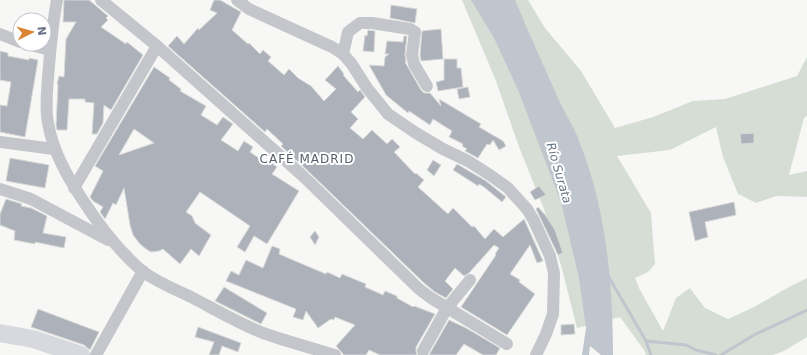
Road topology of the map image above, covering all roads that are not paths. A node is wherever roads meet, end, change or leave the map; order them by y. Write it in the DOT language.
graph roads {
  1 [pos="57,0"];
  2 [pos="101,0"];
  3 [pos="237,0"];
  4 [pos="0,34"];
  5 [pos="52,36"];
  6 [pos="12,39"];
  7 [pos="157,46"];
  8 [pos="50,52"];
  9 [pos="343,54"];
  10 [pos="427,86"];
  11 [pos="0,142"];
  12 [pos="54,149"];
  13 [pos="74,188"];
  14 [pos="0,189"];
  15 [pos="112,242"];
  16 [pos="143,271"];
  17 [pos="470,280"];
  18 [pos="447,308"];
  19 [pos="0,333"];
  20 [pos="507,344"];
  21 [pos="423,351"];
  22 [pos="81,355"];
  23 [pos="96,355"];
  24 [pos="335,355"];
  25 [pos="536,355"];
  1 -- 5 [label="street"];
  2 -- 7 [label="street"];
  3 -- 9 [label="street"];
  4 -- 6 [label="street"];
  7 -- 13 [label="street"];
  7 -- 18 [label="street"];
  8 -- 12 [label="street"];
  9 -- 10 [label="street"];
  9 -- 25 [label="street"];
  11 -- 12 [label="street"];
  12 -- 13 [label="street"];
  13 -- 15 [label="street"];
  14 -- 15 [label="street"];
  15 -- 16 [label="street"];
  16 -- 23 [label="street"];
  16 -- 24 [label="street"];
  17 -- 18 [label="street"];
  18 -- 20 [label="street"];
  18 -- 21 [label="street"];
  19 -- 22 [label="highway"];
}
